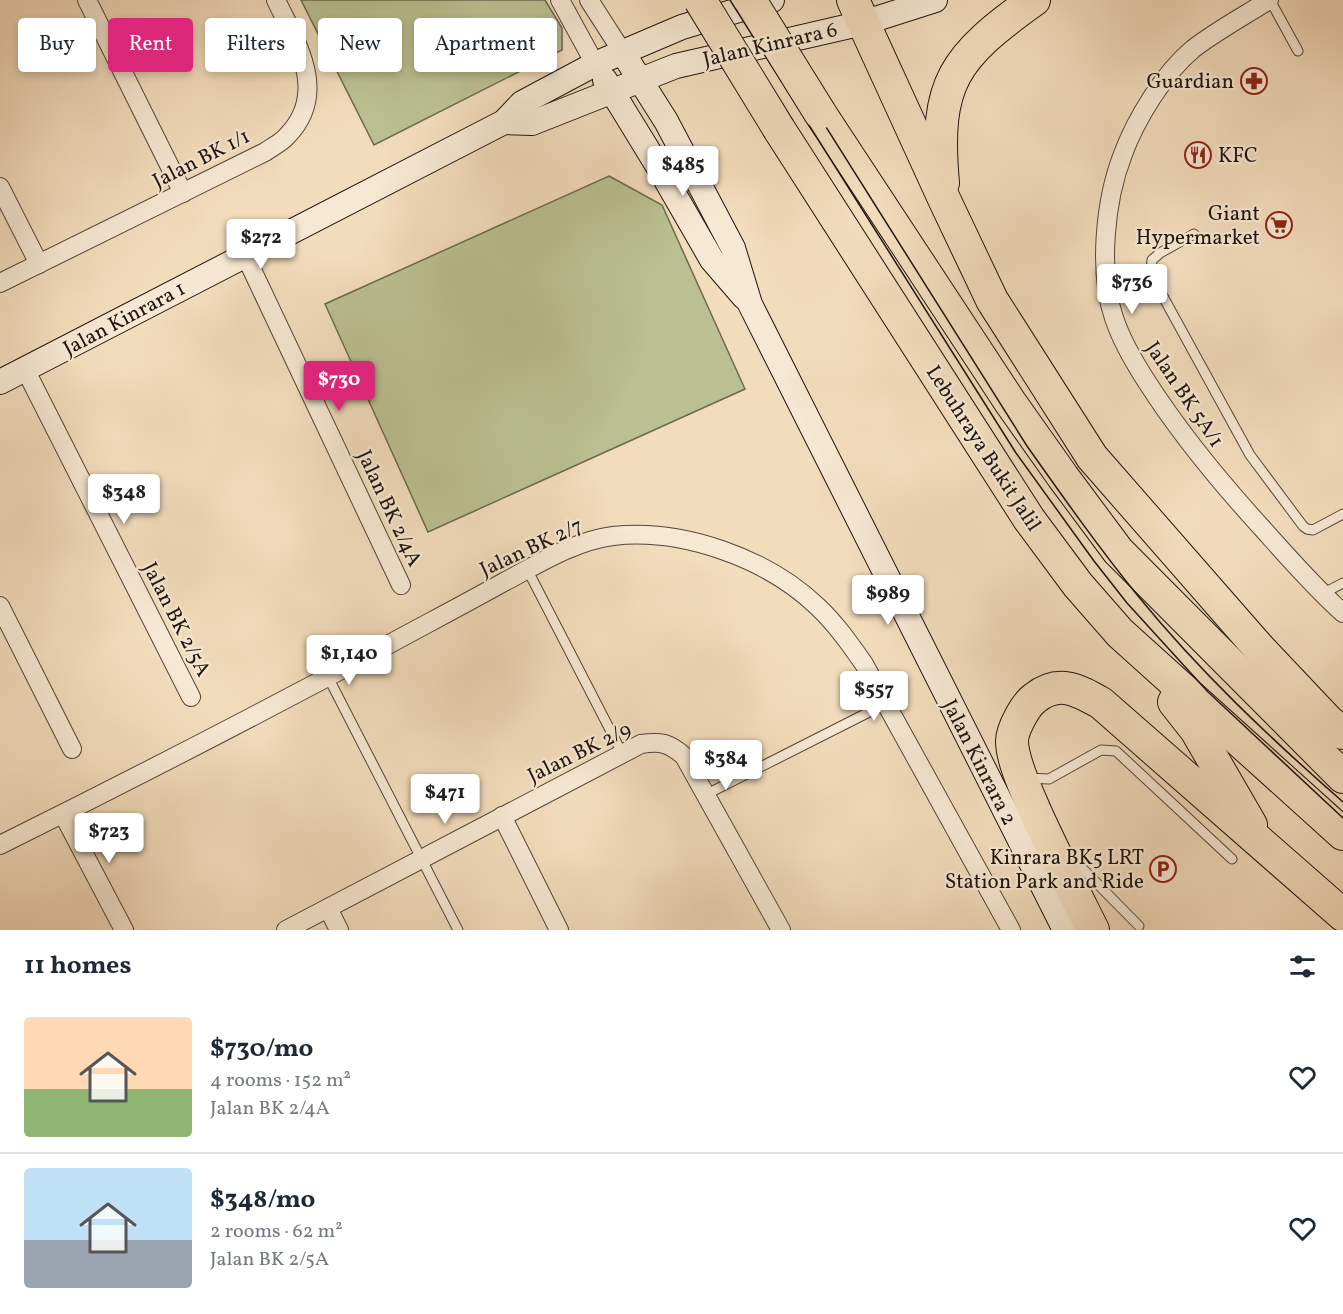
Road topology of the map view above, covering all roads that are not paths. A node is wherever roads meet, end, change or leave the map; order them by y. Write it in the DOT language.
graph roads {
  1 [pos="87,0"];
  2 [pos="276,0"];
  3 [pos="560,0"];
  4 [pos="589,0"];
  5 [pos="700,0"];
  6 [pos="750,0"];
  7 [pos="772,0"];
  8 [pos="935,0"];
  9 [pos="1034,0"];
  10 [pos="1269,0"];
  11 [pos="858,11"];
  12 [pos="1299,51"];
  13 [pos="623,53"];
  14 [pos="595,64"];
  15 [pos="640,79"];
  16 [pos="612,92"];
  17 [pos="504,122"];
  18 [pos="0,186"];
  19 [pos="183,193"];
  20 [pos="945,201"];
  21 [pos="1194,234"];
  22 [pos="245,255"];
  23 [pos="39,264"];
  24 [pos="0,283"];
  25 [pos="750,304"];
  26 [pos="25,369"];
  27 [pos="0,382"];
  28 [pos="1343,514"];
  29 [pos="527,569"];
  30 [pos="1343,583"];
  31 [pos="401,585"];
  32 [pos="1159,592"];
  33 [pos="1322,594"];
  34 [pos="0,606"];
  35 [pos="1343,613"];
  36 [pos="1120,633"];
  37 [pos="328,677"];
  38 [pos="191,697"];
  39 [pos="885,704"];
  40 [pos="1336,727"];
  41 [pos="72,749"];
  42 [pos="622,753"];
  43 [pos="1343,777"];
  44 [pos="1021,778"];
  45 [pos="707,794"];
  46 [pos="63,814"];
  47 [pos="502,816"];
  48 [pos="1043,829"];
  49 [pos="1343,834"];
  50 [pos="0,845"];
  51 [pos="1263,846"];
  52 [pos="422,858"];
  53 [pos="1232,859"];
  54 [pos="328,908"];
  55 [pos="1343,915"];
  56 [pos="1139,926"];
  57 [pos="124,930"];
  58 [pos="286,930"];
  59 [pos="339,930"];
  60 [pos="458,930"];
  61 [pos="558,930"];
  62 [pos="781,930"];
  63 [pos="1011,930"];
  64 [pos="1065,930"];
  65 [pos="1093,930"];
  1 -- 19 [label="street"];
  2 -- 19 [label="street, Jalan BK 1/1"];
  3 -- 14 [label="street"];
  4 -- 13 [label="street"];
  5 -- 36 [label="highway, Lebuhraya Bukit Jalil, bridge"];
  6 -- 32 [label="highway, bridge"];
  7 -- 13 [label="street, Jalan Kinrara 6"];
  8 -- 11 [label="street, Jalan Kinrara 6"];
  9 -- 20 [label="highway"];
  10 -- 12 [label="lane"];
  10 -- 33 [label="street, Jalan BK 5A/1"];
  11 -- 15 [label="street, Jalan Kinrara 6"];
  11 -- 20 [label="highway"];
  13 -- 14 [label="street, Jalan Kinrara 6"];
  13 -- 15 [label="street, Jalan Kinrara 2"];
  14 -- 16 [label="street, Jalan Kinrara 2"];
  14 -- 17 [label="street, Jalan Kinrara 1"];
  15 -- 16 [label="street, Jalan Kinrara 6"];
  15 -- 25 [label="street, Jalan Kinrara 2"];
  16 -- 17 [label="street, Jalan Kinrara 1"];
  16 -- 25 [label="street, Jalan Kinrara 2"];
  17 -- 22 [label="street, Jalan Kinrara 1"];
  18 -- 23 [label="street"];
  19 -- 23 [label="street, Jalan BK 1/1"];
  20 -- 40 [label="highway"];
  21 -- 28 [label="lane"];
  22 -- 26 [label="street, Jalan Kinrara 1"];
  22 -- 31 [label="street, Jalan BK 2/4A"];
  23 -- 24 [label="street, Jalan BK 1/1"];
  25 -- 64 [label="street, Jalan Kinrara 2"];
  26 -- 27 [label="street, Jalan Kinrara 1"];
  26 -- 38 [label="street, Jalan BK 2/5A"];
  29 -- 37 [label="street, Jalan BK 2/7"];
  29 -- 39 [label="street, Jalan BK 2/7"];
  29 -- 42 [label="lane"];
  30 -- 33 [label="lane"];
  32 -- 40 [label="highway"];
  32 -- 43 [label="highway"];
  33 -- 35 [label="street, Jalan BK 5A/1"];
  34 -- 41 [label="street"];
  36 -- 49 [label="highway, Lebuhraya Bukit Jalil"];
  36 -- 51 [label="highway"];
  37 -- 46 [label="street, Jalan BK 2/7"];
  37 -- 52 [label="lane"];
  39 -- 45 [label="lane"];
  39 -- 63 [label="street, Jalan BK 2/7"];
  42 -- 45 [label="street, Jalan BK 2/9"];
  42 -- 47 [label="street, Jalan BK 2/9"];
  44 -- 48 [label="highway"];
  44 -- 51 [label="highway"];
  44 -- 53 [label="lane"];
  45 -- 62 [label="street, Jalan BK 2/9"];
  46 -- 50 [label="street, Jalan BK 2/7"];
  46 -- 57 [label="street"];
  47 -- 52 [label="street, Jalan BK 2/9"];
  47 -- 61 [label="street"];
  48 -- 56 [label="lane"];
  48 -- 65 [label="highway"];
  51 -- 55 [label="highway"];
  52 -- 54 [label="street, Jalan BK 2/9"];
  52 -- 60 [label="lane"];
  54 -- 58 [label="street, Jalan BK 2/9"];
  54 -- 59 [label="street"];
}
